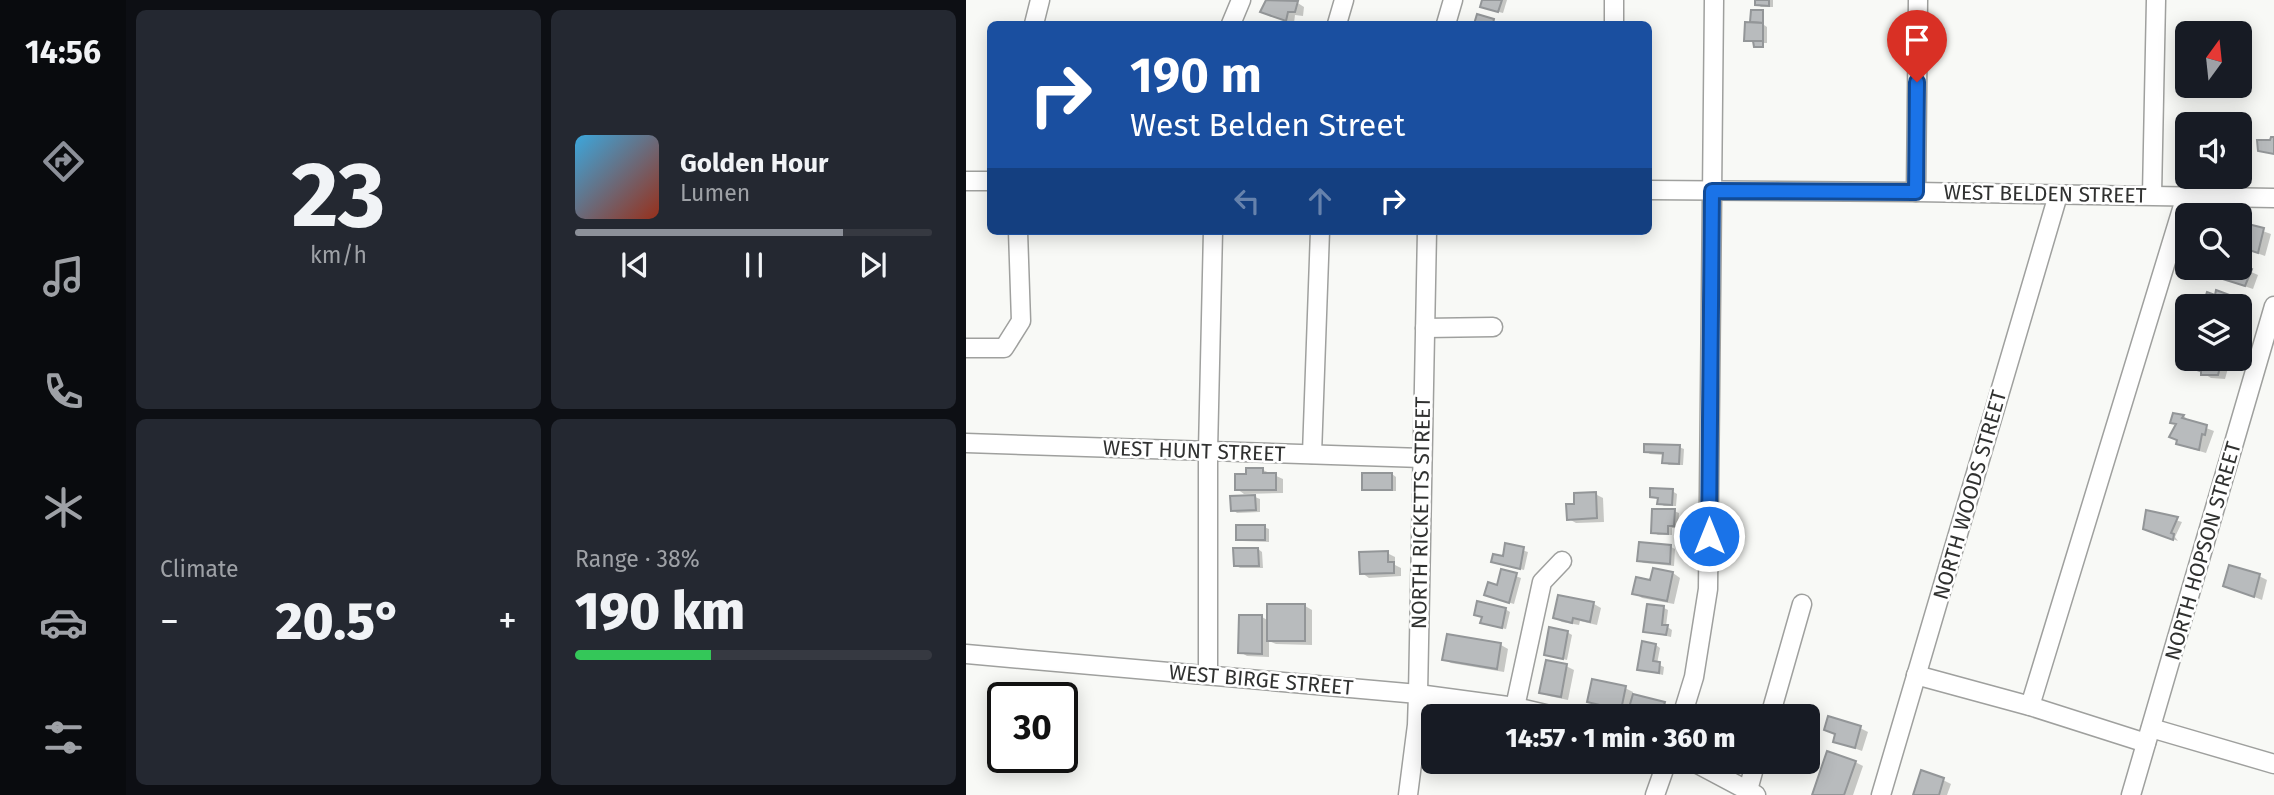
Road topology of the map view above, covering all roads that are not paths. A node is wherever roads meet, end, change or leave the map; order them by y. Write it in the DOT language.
graph roads {
  1 [pos="1040,0"];
  2 [pos="1241,0"];
  3 [pos="1344,0"];
  4 [pos="1453,0"];
  5 [pos="1614,0"];
  6 [pos="1714,0"];
  7 [pos="1918,0"];
  8 [pos="2156,0"];
  9 [pos="1035,21"];
  10 [pos="1232,21"];
  11 [pos="1338,21"];
  12 [pos="1447,21"];
  13 [pos="1614,21"];
  14 [pos="966,181"];
  15 [pos="987,181"];
  16 [pos="1652,190"];
  17 [pos="1712,191"];
  18 [pos="1916,192"];
  19 [pos="2058,195"];
  20 [pos="2152,195"];
  21 [pos="2186,196"];
  22 [pos="2274,198"];
  23 [pos="1018,235"];
  24 [pos="1213,235"];
  25 [pos="1320,235"];
  26 [pos="1427,235"];
  27 [pos="2274,306"];
  28 [pos="1493,327"];
  29 [pos="1425,328"];
  30 [pos="966,348"];
  31 [pos="966,443"];
  32 [pos="1208,451"];
  33 [pos="1312,454"];
  34 [pos="1422,458"];
  35 [pos="1562,561"];
  36 [pos="1802,604"];
  37 [pos="966,654"];
  38 [pos="1916,675"];
  39 [pos="1208,676"];
  40 [pos="1419,694"];
  41 [pos="1493,704"];
  42 [pos="1516,704"];
  43 [pos="1686,704"];
  44 [pos="1773,704"];
  45 [pos="2030,706"];
  46 [pos="2149,736"];
  47 [pos="2274,765"];
  48 [pos="1662,774"];
  49 [pos="1716,774"];
  50 [pos="1754,774"];
  51 [pos="1752,793"];
  52 [pos="1408,795"];
  53 [pos="1655,795"];
  54 [pos="1881,795"];
  55 [pos="2131,795"];
  1 -- 9 [label="street"];
  2 -- 10 [label="street"];
  3 -- 11 [label="street"];
  4 -- 12 [label="street"];
  5 -- 13 [label="street"];
  6 -- 17 [label="street"];
  7 -- 18 [label="street"];
  8 -- 20 [label="street"];
  14 -- 15 [label="street"];
  16 -- 17 [label="street, WEST BELDEN STREET"];
  17 -- 18 [label="street, WEST BELDEN STREET"];
  17 -- 43 [label="street"];
  18 -- 19 [label="street, WEST BELDEN STREET"];
  19 -- 20 [label="street, WEST BELDEN STREET"];
  19 -- 38 [label="street, NORTH WOODS STREET"];
  20 -- 21 [label="street, WEST BELDEN STREET"];
  21 -- 22 [label="street, WEST BELDEN STREET"];
  21 -- 45 [label="street"];
  23 -- 30 [label="street"];
  24 -- 32 [label="street"];
  25 -- 33 [label="street"];
  26 -- 29 [label="street, NORTH RICKETTS STREET"];
  27 -- 46 [label="street, NORTH HOPSON STREET"];
  28 -- 29 [label="street"];
  29 -- 34 [label="street, NORTH RICKETTS STREET"];
  31 -- 32 [label="street, WEST HUNT STREET"];
  32 -- 33 [label="street, WEST HUNT STREET"];
  32 -- 39 [label="street"];
  33 -- 34 [label="street, WEST HUNT STREET"];
  34 -- 40 [label="street, NORTH RICKETTS STREET"];
  35 -- 42 [label="street"];
  36 -- 44 [label="street"];
  37 -- 39 [label="street, WEST BIRGE STREET"];
  38 -- 45 [label="street"];
  38 -- 54 [label="street, NORTH WOODS STREET"];
  39 -- 40 [label="street, WEST BIRGE STREET"];
  40 -- 41 [label="street, WEST BIRGE STREET"];
  40 -- 52 [label="street, NORTH RICKETTS STREET"];
  45 -- 46 [label="street"];
  46 -- 47 [label="street"];
  46 -- 55 [label="street, NORTH HOPSON STREET"];
  48 -- 53 [label="street"];
  49 -- 51 [label="street"];
  50 -- 51 [label="street"];
}
